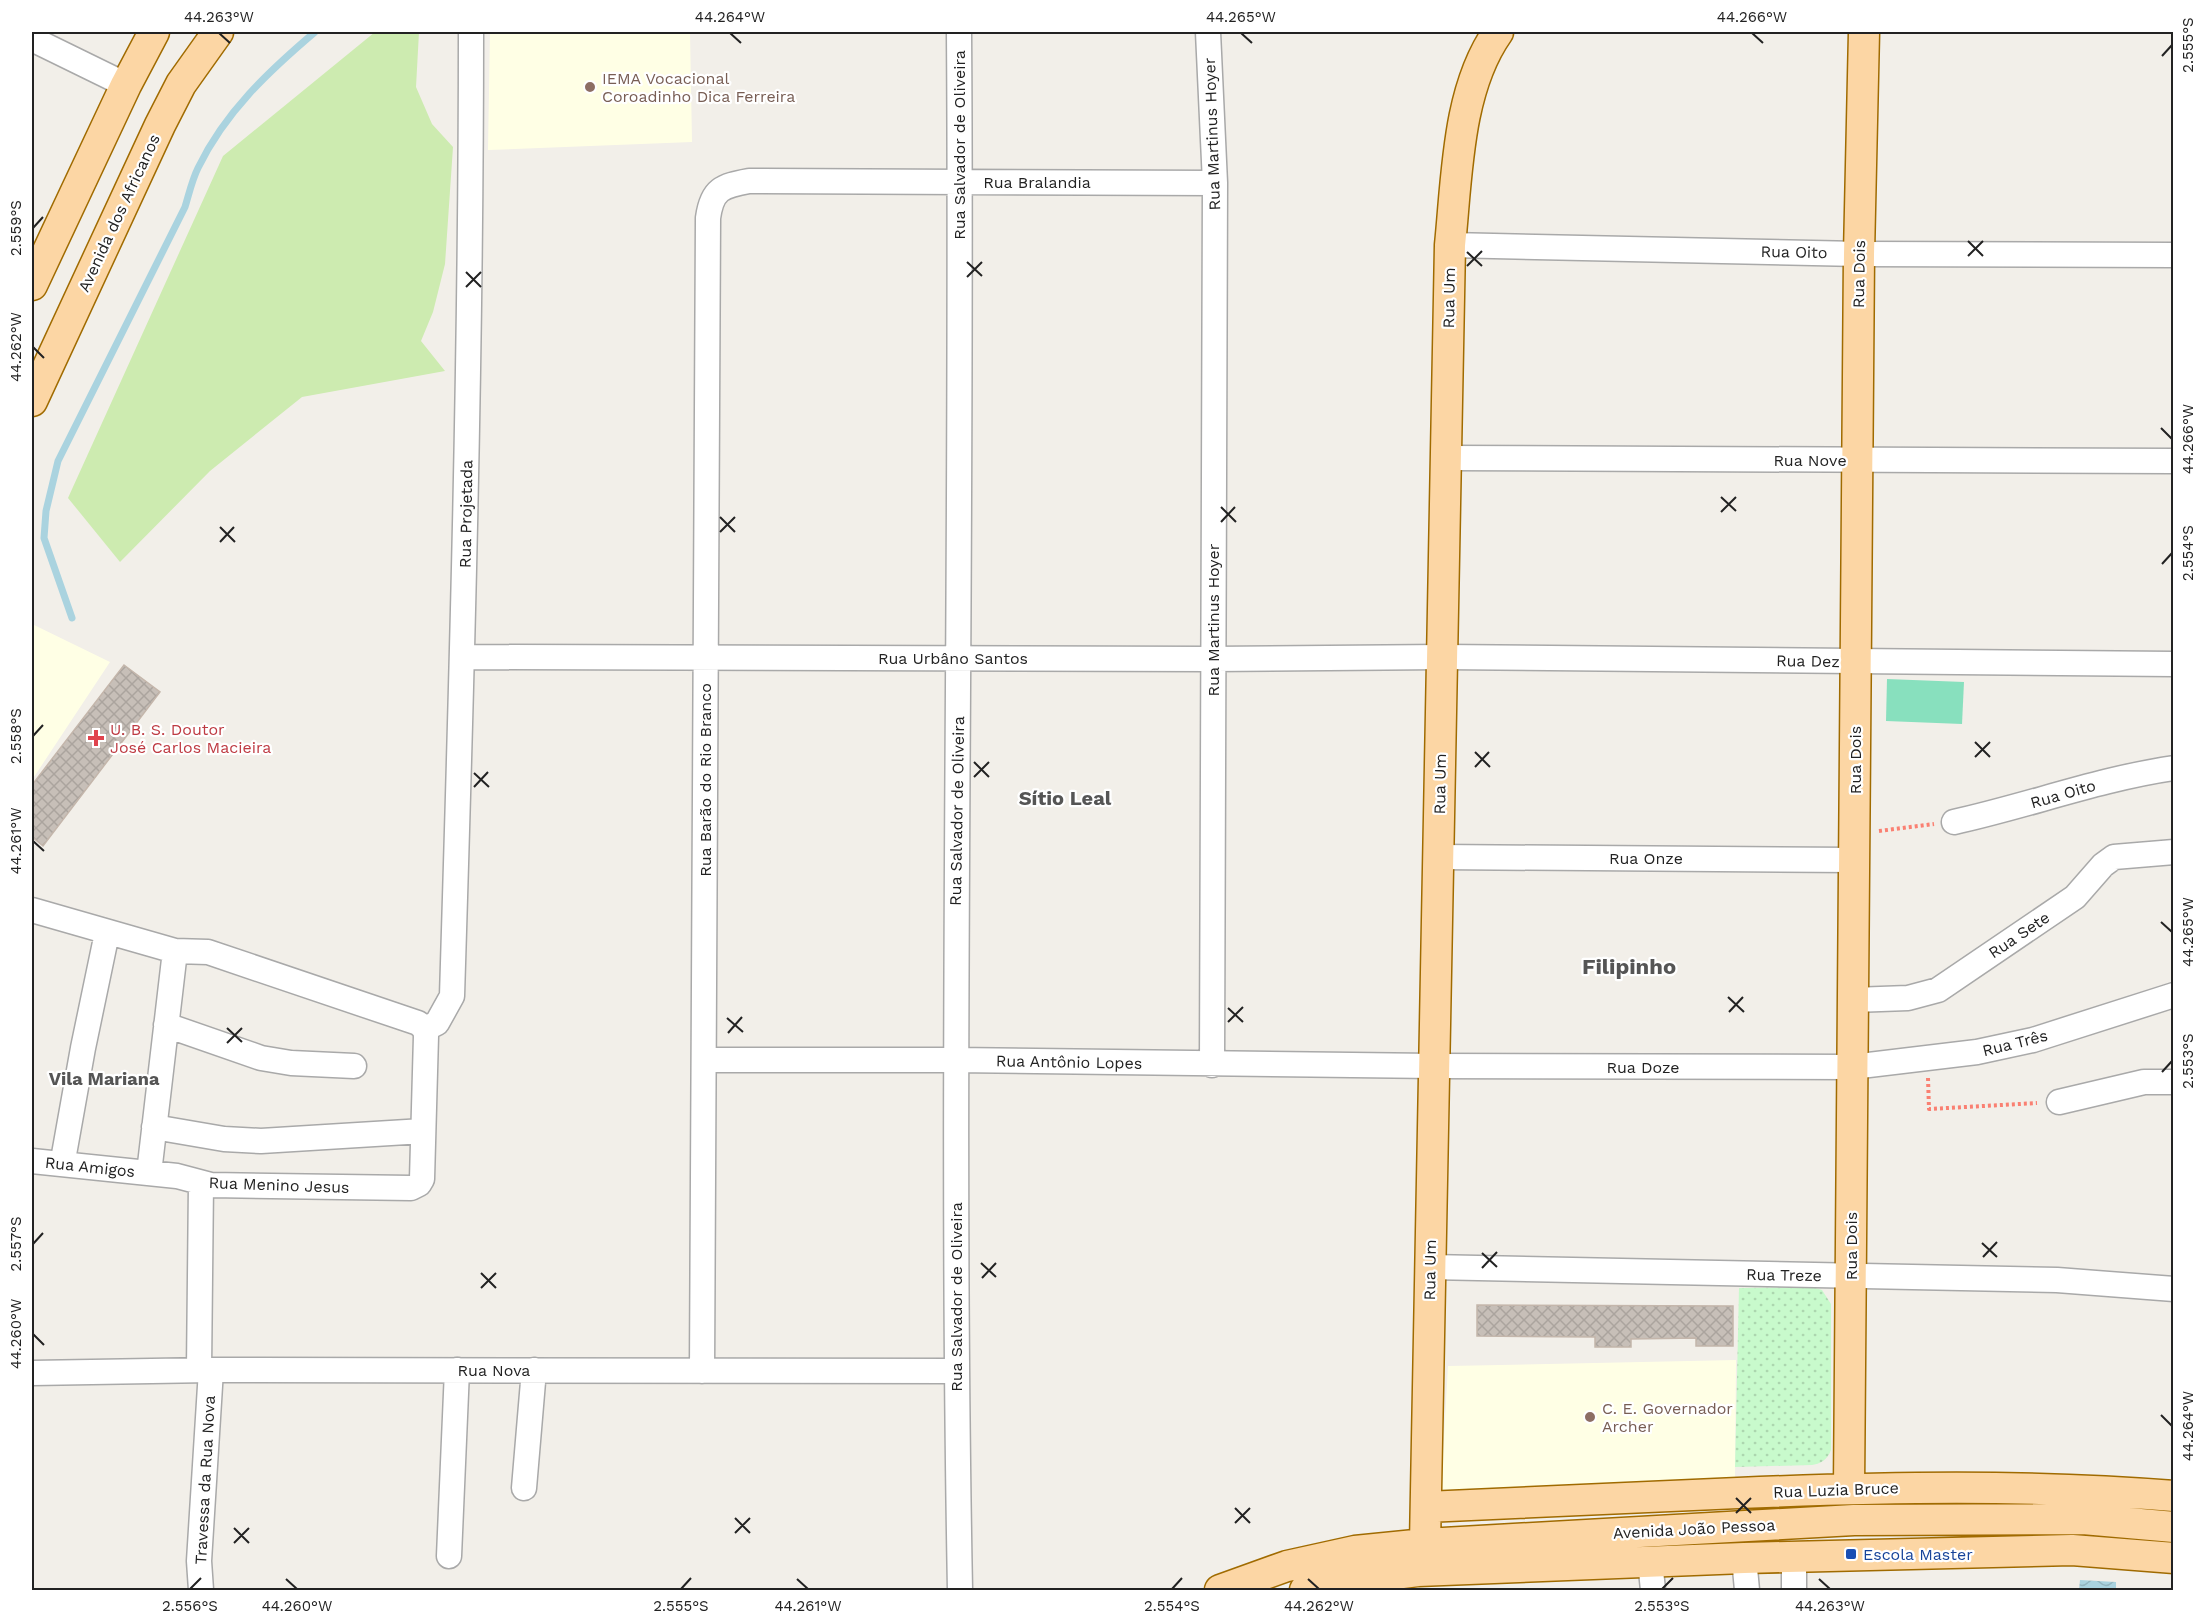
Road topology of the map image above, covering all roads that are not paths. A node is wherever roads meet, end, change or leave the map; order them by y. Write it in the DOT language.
graph roads {
  1 [pos="154,32"];
  2 [pos="218,32"];
  3 [pos="471,32"];
  4 [pos="958,32"];
  5 [pos="1208,32"];
  6 [pos="1498,32"];
  7 [pos="1864,32"];
  8 [pos="32,39"];
  9 [pos="126,85"];
  10 [pos="960,182"];
  11 [pos="1215,183"];
  12 [pos="717,192"];
  13 [pos="1450,245"];
  14 [pos="1859,254"];
  15 [pos="2174,255"];
  16 [pos="32,285"];
  17 [pos="32,401"];
  18 [pos="1446,458"];
  19 [pos="1857,460"];
  20 [pos="2174,461"];
  21 [pos="463,657"];
  22 [pos="958,657"];
  23 [pos="1443,657"];
  24 [pos="706,658"];
  25 [pos="1212,659"];
  26 [pos="1855,661"];
  27 [pos="2174,664"];
  28 [pos="2174,768"];
  29 [pos="1954,822"];
  30 [pos="1854,847"];
  31 [pos="2174,852"];
  32 [pos="1439,857"];
  33 [pos="32,910"];
  34 [pos="107,933"];
  35 [pos="175,951"];
  36 [pos="2174,995"];
  37 [pos="1852,1000"];
  38 [pos="166,1025"];
  39 [pos="425,1029"];
  40 [pos="704,1060"];
  41 [pos="954,1060"];
  42 [pos="1212,1065"];
  43 [pos="354,1066"];
  44 [pos="1434,1066"];
  45 [pos="1852,1067"];
  46 [pos="2174,1082"];
  47 [pos="2059,1102"];
  48 [pos="154,1127"];
  49 [pos="423,1131"];
  50 [pos="32,1161"];
  51 [pos="64,1163"];
  52 [pos="149,1173"];
  53 [pos="201,1183"];
  54 [pos="1430,1267"];
  55 [pos="1850,1276"];
  56 [pos="2174,1289"];
  57 [pos="205,1370"];
  58 [pos="457,1370"];
  59 [pos="534,1370"];
  60 [pos="702,1371"];
  61 [pos="956,1371"];
  62 [pos="32,1373"];
  63 [pos="524,1488"];
  64 [pos="1849,1489"];
  65 [pos="2174,1496"];
  66 [pos="1426,1507"];
  67 [pos="2174,1527"];
  68 [pos="1425,1544"];
  69 [pos="449,1556"];
  70 [pos="1794,1556"];
  71 [pos="1744,1558"];
  72 [pos="2174,1558"];
  73 [pos="1650,1561"];
  74 [pos="201,1590"];
  75 [pos="960,1590"];
  76 [pos="1220,1590"];
  77 [pos="1305,1590"];
  78 [pos="1653,1590"];
  79 [pos="1747,1590"];
  80 [pos="1794,1590"];
  1 -- 9 [label="main road"];
  2 -- 17 [label="main road, Avenida dos Africanos"];
  3 -- 21 [label="street, Rua Projetada"];
  4 -- 10 [label="street, Rua Salvador de Oliveira"];
  5 -- 11 [label="street, Rua Martinus Hoyer"];
  6 -- 13 [label="main road, Rua Um"];
  7 -- 14 [label="main road, Rua Dois"];
  8 -- 9 [label="street"];
  9 -- 16 [label="main road"];
  10 -- 11 [label="street, Rua Bralandia"];
  10 -- 12 [label="street, Rua Bralandia"];
  10 -- 22 [label="street, Rua Salvador de Oliveira"];
  11 -- 25 [label="street, Rua Martinus Hoyer"];
  12 -- 24 [label="street, Rua Barão do Rio Branco"];
  13 -- 14 [label="street, Rua Oito"];
  13 -- 18 [label="main road, Rua Um"];
  14 -- 15 [label="street, Rua Oito"];
  14 -- 19 [label="main road, Rua Dois"];
  18 -- 19 [label="street, Rua Nove"];
  18 -- 23 [label="main road, Rua Um"];
  19 -- 20 [label="street, Rua Nove"];
  19 -- 26 [label="main road, Rua Dois"];
  21 -- 24 [label="street, Rua Urbâno Santos"];
  21 -- 39 [label="street, Rua Projetada"];
  22 -- 24 [label="street, Rua Urbâno Santos"];
  22 -- 25 [label="street, Rua Urbâno Santos"];
  22 -- 41 [label="street, Rua Salvador de Oliveira"];
  23 -- 25 [label="street, Rua Urbâno Santos"];
  23 -- 26 [label="street, Rua Dez"];
  23 -- 32 [label="main road, Rua Um"];
  24 -- 40 [label="street, Rua Barão do Rio Branco"];
  25 -- 42 [label="street, Rua Martinus Hoyer"];
  26 -- 27 [label="street, Rua Dez"];
  26 -- 30 [label="main road, Rua Dois"];
  28 -- 29 [label="street, Rua Oito"];
  30 -- 32 [label="street, Rua Onze"];
  30 -- 37 [label="main road, Rua Dois"];
  31 -- 37 [label="street, Rua Sete"];
  32 -- 44 [label="main road, Rua Um"];
  33 -- 34 [label="street"];
  34 -- 35 [label="street"];
  34 -- 51 [label="street"];
  35 -- 38 [label="street"];
  35 -- 39 [label="street"];
  36 -- 45 [label="street, Rua Três"];
  37 -- 45 [label="main road, Rua Dois"];
  38 -- 43 [label="street"];
  38 -- 48 [label="street"];
  39 -- 49 [label="street"];
  40 -- 41 [label="street, Rua Antônio Lopes"];
  40 -- 60 [label="street, Rua Barão do Rio Branco"];
  41 -- 42 [label="street, Rua Antônio Lopes"];
  41 -- 61 [label="street, Rua Salvador de Oliveira"];
  42 -- 44 [label="street, Rua Antônio Lopes"];
  44 -- 45 [label="street, Rua Doze"];
  44 -- 54 [label="main road, Rua Um"];
  45 -- 55 [label="main road, Rua Dois"];
  46 -- 47 [label="street"];
  48 -- 49 [label="street"];
  48 -- 52 [label="street"];
  49 -- 53 [label="street, Rua Menino Jesus"];
  50 -- 51 [label="street, Rua Amigos"];
  51 -- 52 [label="street, Rua Amigos"];
  52 -- 53 [label="street, Rua Menino Jesus"];
  53 -- 57 [label="street, Travessa da Rua Nova"];
  54 -- 55 [label="street, Rua Treze"];
  54 -- 66 [label="main road, Rua Um"];
  55 -- 56 [label="street, Rua Treze"];
  55 -- 64 [label="main road, Rua Dois"];
  57 -- 58 [label="street, Rua Nova"];
  57 -- 62 [label="street, Rua Nova"];
  57 -- 74 [label="street, Travessa da Rua Nova"];
  58 -- 59 [label="street, Rua Nova"];
  58 -- 69 [label="street"];
  59 -- 60 [label="street, Rua Nova"];
  59 -- 63 [label="street"];
  60 -- 61 [label="street, Rua Nova"];
  61 -- 75 [label="street, Rua Salvador de Oliveira"];
  64 -- 65 [label="main road, Rua Luzia Bruce"];
  64 -- 66 [label="main road, Rua Luzia Bruce"];
  66 -- 68 [label="main road, Rua Um"];
  67 -- 68 [label="main road, Avenida João Pessoa"];
  68 -- 76 [label="main road, Avenida João Pessoa"];
  70 -- 71 [label="main road, Avenida João Pessoa"];
  70 -- 72 [label="main road, Avenida João Pessoa"];
  70 -- 80 [label="street"];
  71 -- 73 [label="main road, Avenida João Pessoa"];
  71 -- 79 [label="street"];
  73 -- 77 [label="main road, Avenida João Pessoa"];
  73 -- 78 [label="street"];
}
